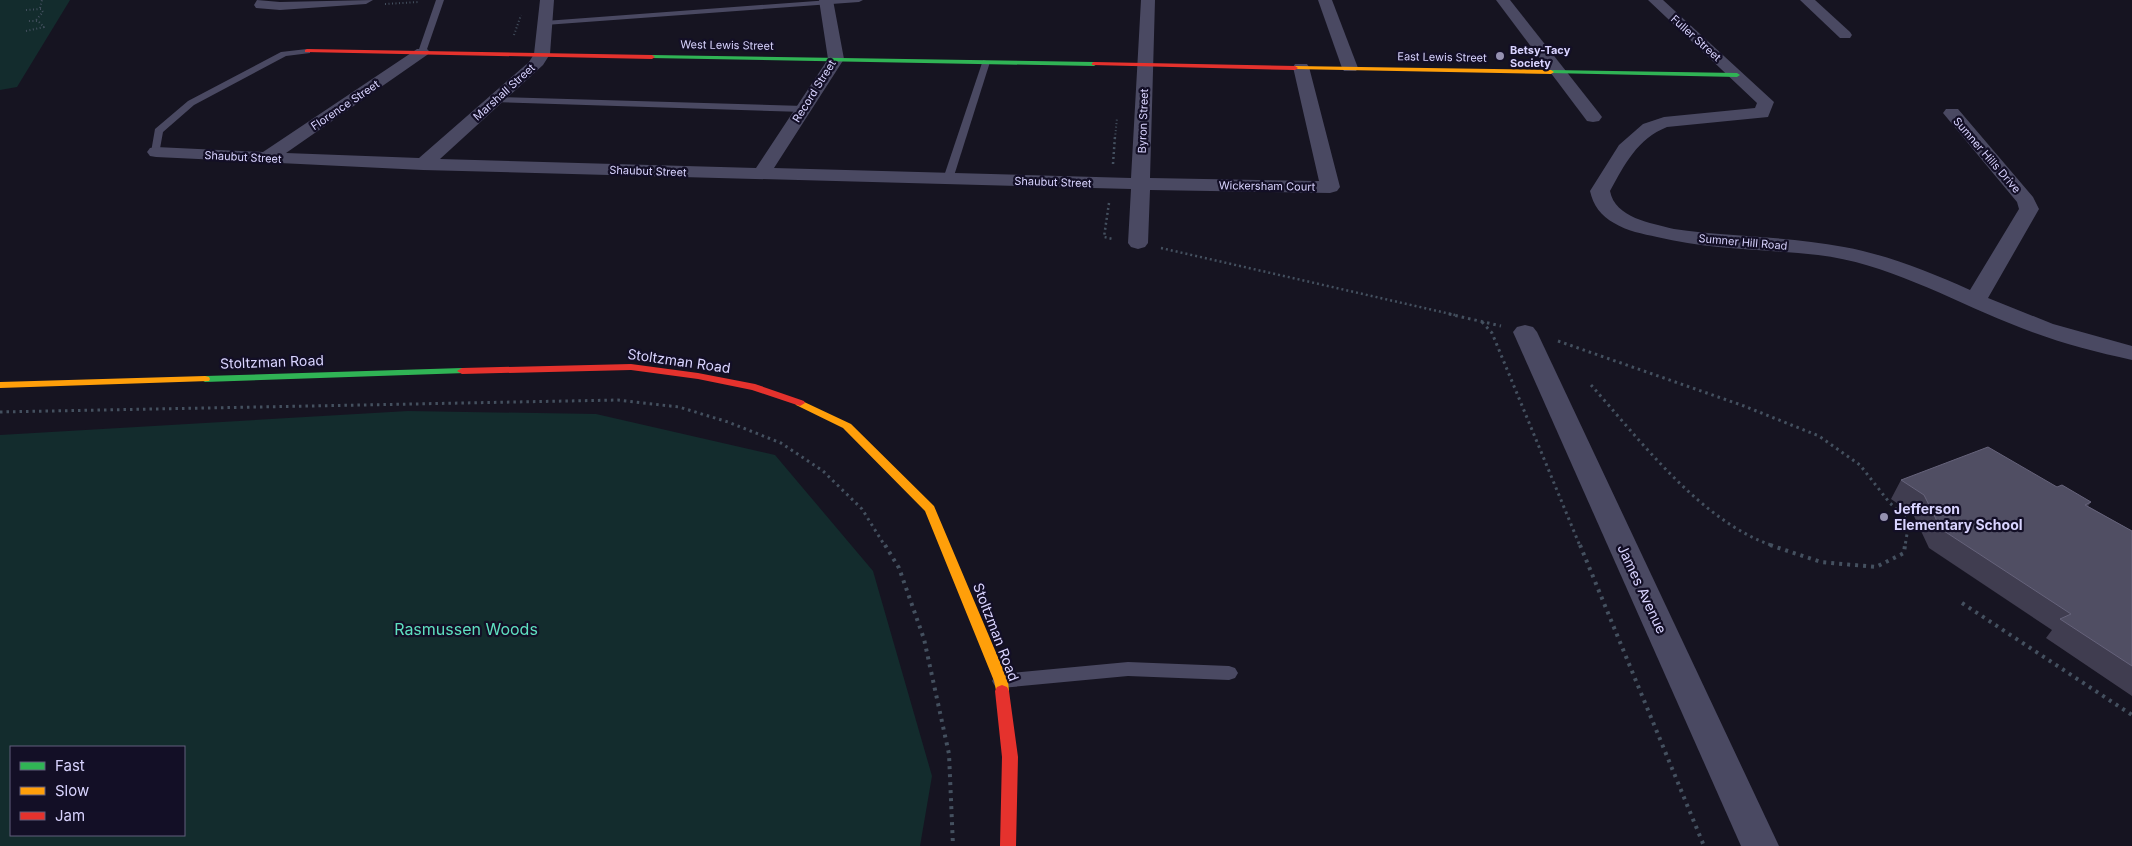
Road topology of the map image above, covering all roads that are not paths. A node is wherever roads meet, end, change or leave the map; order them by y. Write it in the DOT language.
graph roads {
  1 [pos="264,0"];
  2 [pos="366,0"];
  3 [pos="440,0"];
  4 [pos="547,0"];
  5 [pos="859,0"];
  6 [pos="1148,0"];
  7 [pos="1325,0"];
  8 [pos="1503,0"];
  9 [pos="1655,0"];
  10 [pos="1807,0"];
  11 [pos="826,1"];
  12 [pos="545,23"];
  13 [pos="1845,35"];
  14 [pos="307,51"];
  15 [pos="422,52"];
  16 [pos="542,54"];
  17 [pos="836,59"];
  18 [pos="986,62"];
  19 [pos="1145,65"];
  20 [pos="1301,67"];
  21 [pos="1350,68"];
  22 [pos="1560,72"];
  23 [pos="1738,75"];
  24 [pos="496,100"];
  25 [pos="804,109"];
  26 [pos="1952,113"];
  27 [pos="1593,118"];
  28 [pos="156,152"];
  29 [pos="267,158"];
  30 [pos="422,164"];
  31 [pos="761,174"];
  32 [pos="948,179"];
  33 [pos="1140,185"];
  34 [pos="1138,243"];
  35 [pos="1976,299"];
  36 [pos="1525,332"];
  37 [pos="2132,352"];
  38 [pos="0,385"];
  39 [pos="1230,674"];
  40 [pos="1001,681"];
  41 [pos="1008,846"];
  42 [pos="1760,846"];
  1 -- 2 [label="street"];
  3 -- 15 [label="lane"];
  4 -- 12 [label="street, Marshall Street"];
  5 -- 11 [label="lane"];
  6 -- 19 [label="street, Byron Street"];
  7 -- 21 [label="street"];
  8 -- 22 [label="street"];
  9 -- 23 [label="street, Fuller Street"];
  10 -- 13 [label="street"];
  11 -- 12 [label="lane"];
  11 -- 17 [label="street, Record Street"];
  12 -- 16 [label="street, Marshall Street"];
  14 -- 15 [label="street, West Lewis Street"];
  14 -- 28 [label="lane"];
  15 -- 16 [label="street, West Lewis Street"];
  15 -- 29 [label="street, Florence Street"];
  16 -- 17 [label="street, West Lewis Street"];
  16 -- 24 [label="street, Marshall Street"];
  17 -- 18 [label="street, West Lewis Street"];
  17 -- 25 [label="street, Record Street"];
  18 -- 19 [label="street, West Lewis Street"];
  18 -- 32 [label="lane"];
  19 -- 20 [label="street, East Lewis Street"];
  19 -- 33 [label="street, Byron Street"];
  20 -- 21 [label="street, East Lewis Street"];
  20 -- 33 [label="street, Wickersham Court"];
  21 -- 22 [label="street, East Lewis Street"];
  22 -- 23 [label="street, East Lewis Street"];
  22 -- 27 [label="street"];
  23 -- 35 [label="street, Sumner Hill Road"];
  24 -- 25 [label="lane"];
  24 -- 30 [label="street, Marshall Street"];
  25 -- 31 [label="street, Record Street"];
  26 -- 35 [label="street, Sumner Hills Drive"];
  28 -- 29 [label="street, Shaubut Street"];
  29 -- 30 [label="street, Shaubut Street"];
  30 -- 31 [label="street, Shaubut Street"];
  31 -- 32 [label="street, Shaubut Street"];
  32 -- 33 [label="street, Shaubut Street"];
  33 -- 34 [label="street, Byron Street"];
  35 -- 37 [label="street, Sumner Hill Road"];
  36 -- 42 [label="street, James Avenue"];
  38 -- 40 [label="street, Stoltzman Road"];
  39 -- 40 [label="lane"];
  40 -- 41 [label="street, Stoltzman Road"];
}
